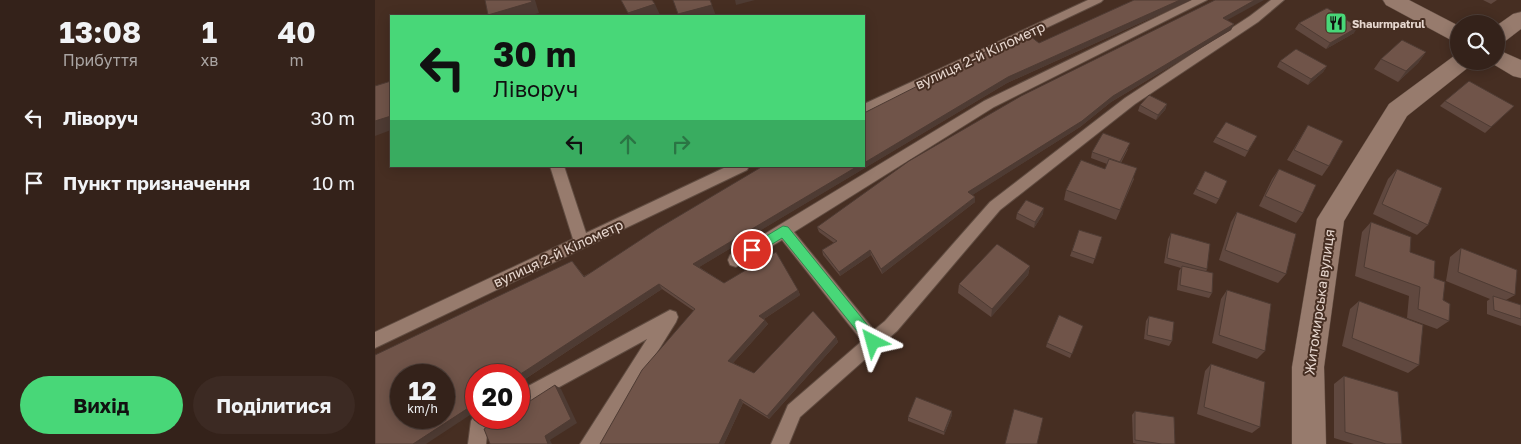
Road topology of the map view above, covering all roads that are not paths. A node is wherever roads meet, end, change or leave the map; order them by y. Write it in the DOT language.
graph roads {
  1 [pos="1097,0"];
  2 [pos="1201,0"];
  3 [pos="1278,0"];
  4 [pos="1393,0"];
  5 [pos="1521,19"];
  6 [pos="1450,30"];
  7 [pos="1505,31"];
  8 [pos="1505,61"];
  9 [pos="1450,70"];
  10 [pos="1521,70"];
  11 [pos="865,109"];
  12 [pos="557,167"];
  13 [pos="740,167"];
  14 [pos="783,231"];
  15 [pos="581,241"];
  16 [pos="737,260"];
  17 [pos="375,340"];
  18 [pos="873,342"];
  19 [pos="530,394"];
  20 [pos="479,429"];
  21 [pos="477,444"];
  22 [pos="589,444"];
  23 [pos="780,444"];
  24 [pos="1309,444"];
  1 -- 11 [label="lane, вулиця 2-й Кілометр"];
  2 -- 14 [label="lane"];
  3 -- 18 [label="lane"];
  4 -- 6 [label="street"];
  5 -- 7 [label="street"];
  8 -- 10 [label="street"];
  9 -- 24 [label="street, Житомирська вулиця"];
  12 -- 15 [label="lane"];
  13 -- 15 [label="lane, вулиця 2-й Кілометр"];
  14 -- 16 [label="lane"];
  14 -- 18 [label="lane"];
  15 -- 17 [label="lane, вулиця 2-й Кілометр"];
  18 -- 23 [label="lane"];
  19 -- 22 [label="lane"];
  20 -- 21 [label="lane"];
}
